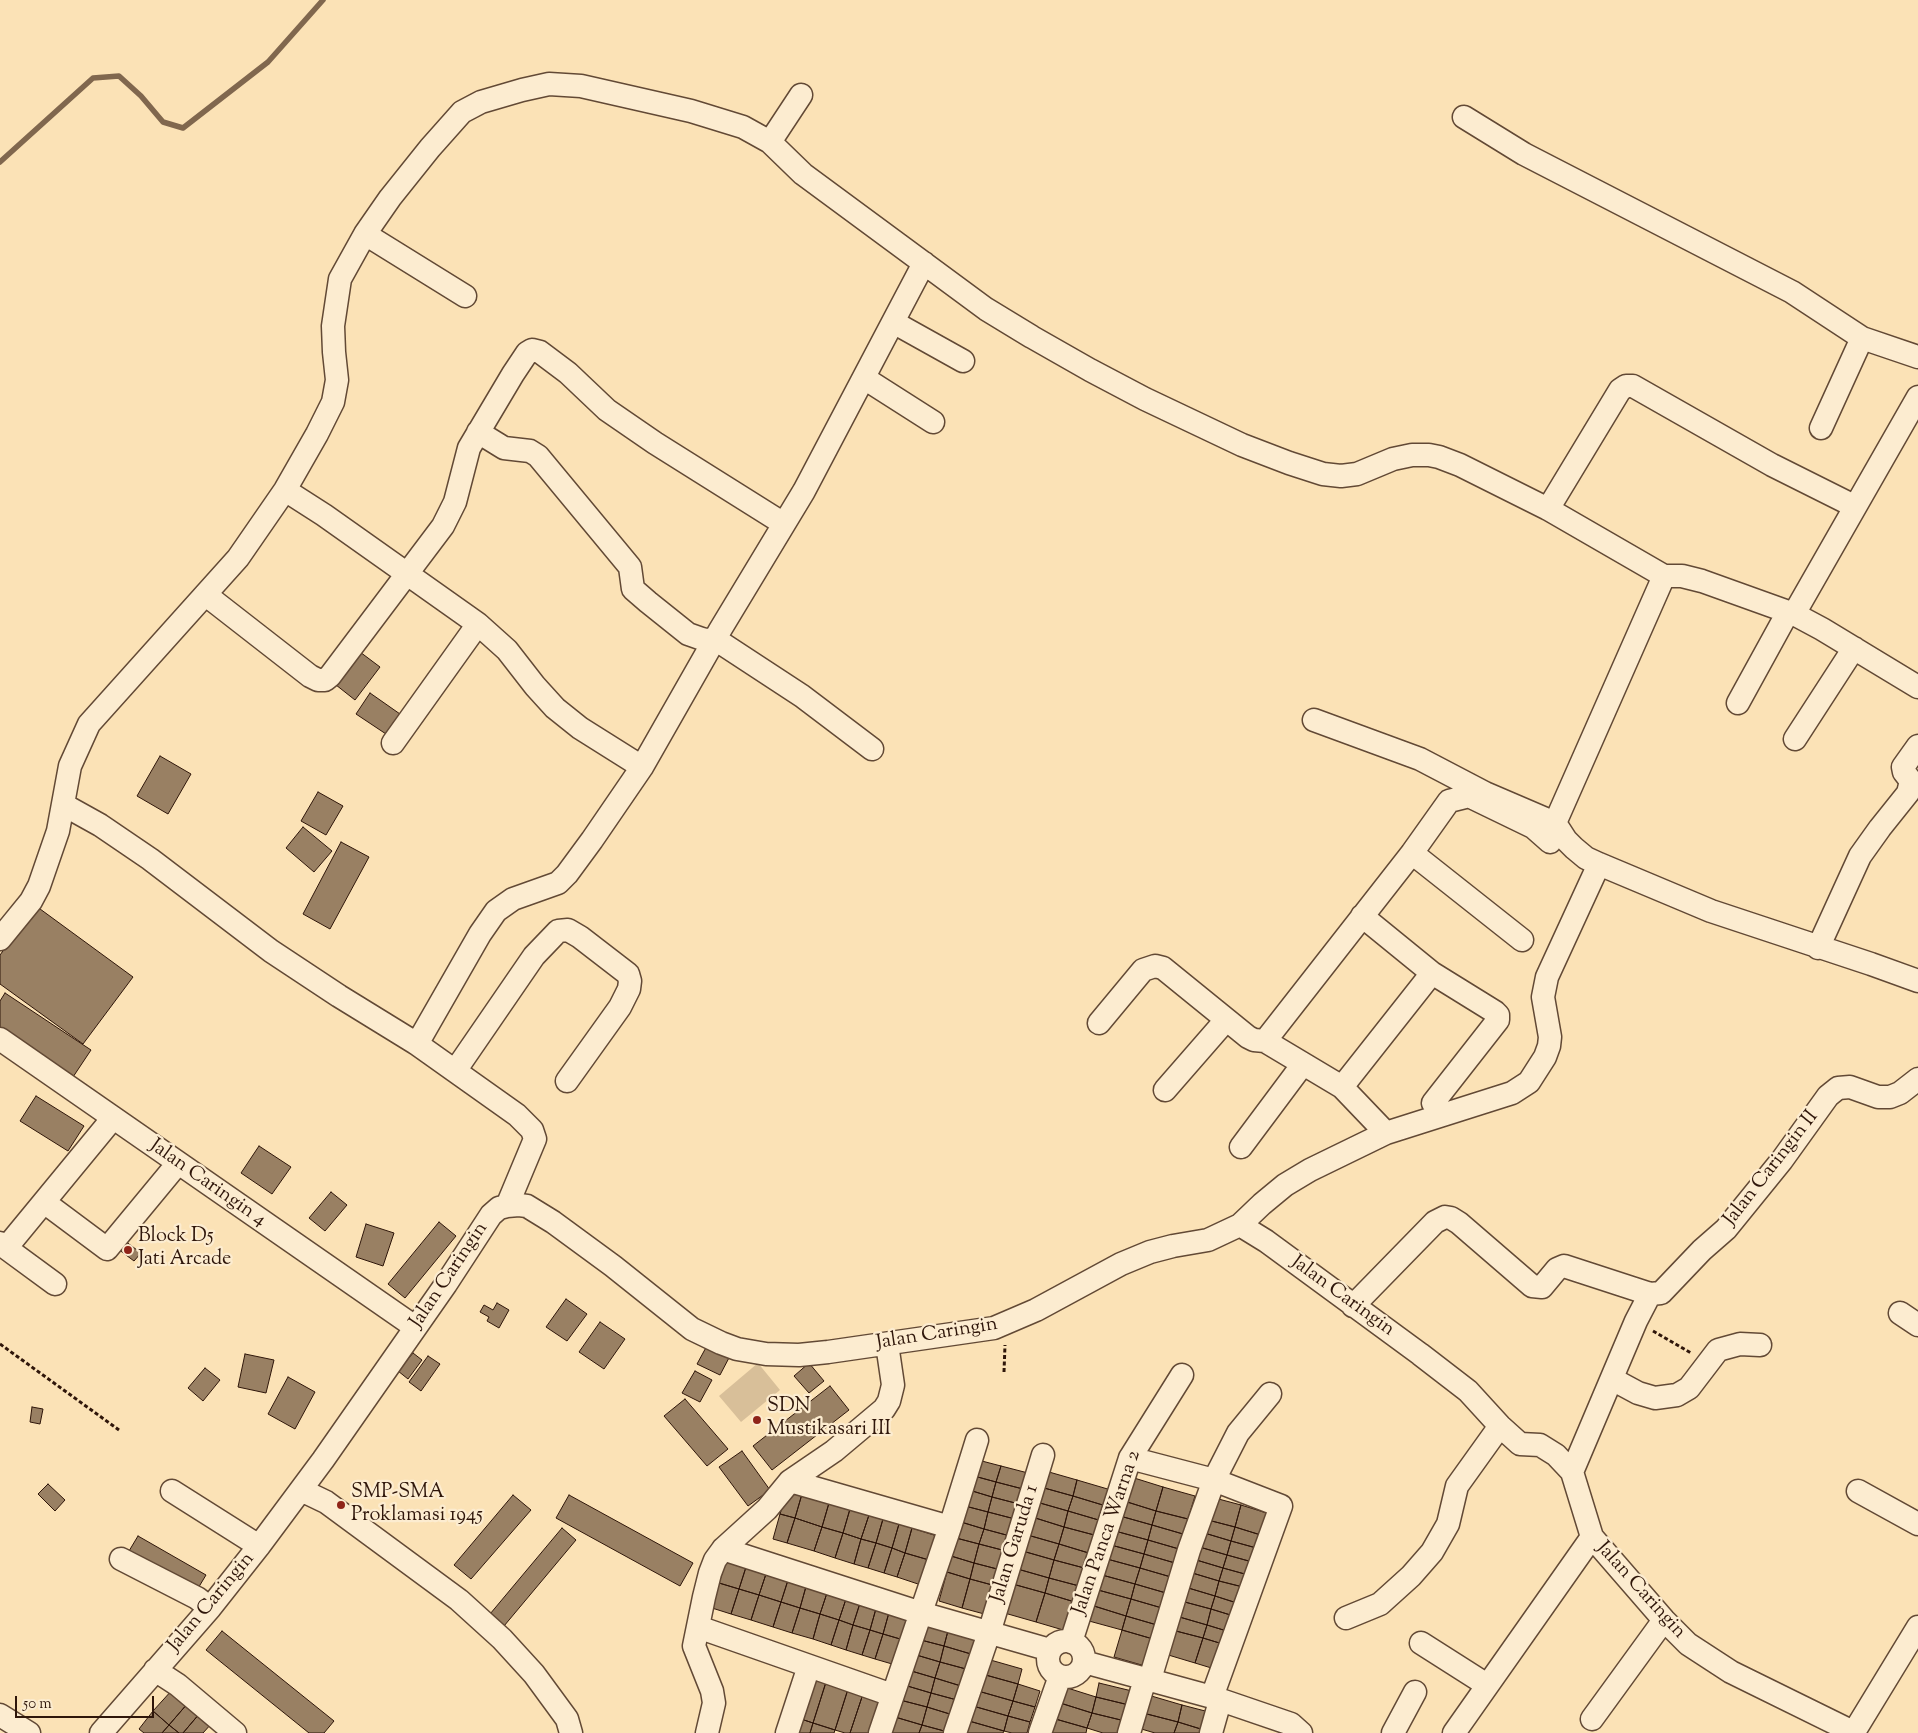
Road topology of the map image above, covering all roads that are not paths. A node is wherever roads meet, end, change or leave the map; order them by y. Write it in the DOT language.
graph roads {
  1 [pos="801,95"];
  2 [pos="1464,117"];
  3 [pos="770,142"];
  4 [pos="365,234"];
  5 [pos="924,263"];
  6 [pos="465,296"];
  7 [pos="893,322"];
  8 [pos="1862,338"];
  9 [pos="1915,349"];
  10 [pos="963,361"];
  11 [pos="864,378"];
  12 [pos="1918,397"];
  13 [pos="934,422"];
  14 [pos="1821,428"];
  15 [pos="478,432"];
  16 [pos="285,490"];
  17 [pos="1854,506"];
  18 [pos="1548,509"];
  19 [pos="784,524"];
  20 [pos="406,574"];
  21 [pos="1664,576"];
  22 [pos="206,595"];
  23 [pos="1791,613"];
  24 [pos="478,624"];
  25 [pos="714,639"];
  26 [pos="1854,648"];
  27 [pos="1918,687"];
  28 [pos="1738,703"];
  29 [pos="1314,720"];
  30 [pos="1795,739"];
  31 [pos="393,743"];
  32 [pos="1918,746"];
  33 [pos="872,749"];
  34 [pos="642,767"];
  35 [pos="1913,797"];
  36 [pos="64,805"];
  37 [pos="1553,833"];
  38 [pos="1412,853"];
  39 [pos="1599,864"];
  40 [pos="1362,916"];
  41 [pos="0,939"];
  42 [pos="1522,940"];
  43 [pos="1818,948"];
  44 [pos="1432,973"];
  45 [pos="1918,981"];
  46 [pos="1226,1020"];
  47 [pos="1099,1023"];
  48 [pos="0,1039"];
  49 [pos="1265,1041"];
  50 [pos="417,1044"];
  51 [pos="1303,1064"];
  52 [pos="455,1071"];
  53 [pos="1918,1079"];
  54 [pos="567,1081"];
  55 [pos="1342,1087"];
  56 [pos="1165,1090"];
  57 [pos="1433,1103"];
  58 [pos="113,1118"];
  59 [pos="1386,1133"];
  60 [pos="1241,1147"];
  61 [pos="174,1168"];
  62 [pos="44,1202"];
  63 [pos="507,1206"];
  64 [pos="1240,1225"];
  65 [pos="3,1246"];
  66 [pos="55,1284"];
  67 [pos="1650,1294"];
  68 [pos="1353,1306"];
  69 [pos="415,1327"];
  70 [pos="886,1344"];
  71 [pos="1760,1346"];
  72 [pos="1182,1375"];
  73 [pos="1612,1379"];
  74 [pos="1270,1394"];
  75 [pos="1500,1426"];
  76 [pos="977,1440"];
  77 [pos="1043,1454"];
  78 [pos="1130,1458"];
  79 [pos="1572,1472"];
  80 [pos="1214,1480"];
  81 [pos="790,1481"];
  82 [pos="301,1490"];
  83 [pos="172,1491"];
  84 [pos="1858,1491"];
  85 [pos="1918,1524"];
  86 [pos="950,1527"];
  87 [pos="1592,1537"];
  88 [pos="259,1546"];
  89 [pos="723,1549"];
  90 [pos="121,1559"];
  91 [pos="210,1608"];
  92 [pos="921,1613"];
  93 [pos="1346,1618"];
  94 [pos="1664,1620"];
  95 [pos="698,1627"];
  96 [pos="1918,1627"];
  97 [pos="989,1633"];
  98 [pos="1421,1643"];
  99 [pos="1060,1646"];
  100 [pos="1084,1662"];
  101 [pos="809,1666"];
  102 [pos="155,1670"];
  103 [pos="1060,1676"];
  104 [pos="1148,1679"];
  105 [pos="1487,1685"];
  106 [pos="1415,1692"];
  107 [pos="892,1695"];
  108 [pos="1216,1699"];
  109 [pos="0,1715"];
  110 [pos="1592,1719"];
  111 [pos="1293,1730"];
  112 [pos="1854,1732"];
  113 [pos="29,1733"];
  114 [pos="101,1733"];
  115 [pos="235,1733"];
  116 [pos="571,1733"];
  117 [pos="707,1733"];
  118 [pos="787,1733"];
  119 [pos="880,1733"];
  120 [pos="955,1733"];
  121 [pos="1040,1733"];
  122 [pos="1129,1733"];
  123 [pos="1211,1733"];
  124 [pos="1393,1733"];
  125 [pos="1454,1733"];
  1 -- 3 [label="street"];
  2 -- 8 [label="street"];
  3 -- 4 [label="street"];
  3 -- 5 [label="street"];
  4 -- 6 [label="street"];
  4 -- 16 [label="street"];
  5 -- 7 [label="street"];
  5 -- 18 [label="street"];
  7 -- 10 [label="street"];
  7 -- 11 [label="street"];
  8 -- 9 [label="street"];
  8 -- 14 [label="street"];
  11 -- 13 [label="street"];
  11 -- 19 [label="street"];
  12 -- 17 [label="street"];
  15 -- 19 [label="street"];
  15 -- 20 [label="street"];
  15 -- 25 [label="street"];
  16 -- 20 [label="street"];
  16 -- 22 [label="street"];
  17 -- 18 [label="street"];
  17 -- 23 [label="street"];
  18 -- 21 [label="street"];
  19 -- 25 [label="street"];
  20 -- 22 [label="street"];
  20 -- 24 [label="street"];
  21 -- 23 [label="street"];
  21 -- 37 [label="street"];
  22 -- 36 [label="street"];
  23 -- 26 [label="street"];
  23 -- 28 [label="street"];
  24 -- 31 [label="street"];
  24 -- 34 [label="street"];
  25 -- 33 [label="street"];
  25 -- 34 [label="street"];
  26 -- 27 [label="street"];
  26 -- 30 [label="street"];
  29 -- 37 [label="street"];
  32 -- 35 [label="street"];
  34 -- 50 [label="street"];
  35 -- 43 [label="street"];
  36 -- 41 [label="street"];
  36 -- 50 [label="street"];
  37 -- 38 [label="street"];
  37 -- 39 [label="street"];
  38 -- 40 [label="street"];
  38 -- 42 [label="street"];
  39 -- 43 [label="street"];
  39 -- 59 [label="street"];
  40 -- 44 [label="street"];
  40 -- 49 [label="street"];
  43 -- 45 [label="street"];
  44 -- 55 [label="street"];
  44 -- 57 [label="street"];
  46 -- 47 [label="street"];
  46 -- 49 [label="street"];
  46 -- 56 [label="street"];
  48 -- 58 [label="street, Jalan Caringin 4"];
  49 -- 51 [label="street"];
  50 -- 52 [label="street"];
  51 -- 55 [label="street"];
  51 -- 60 [label="street"];
  52 -- 54 [label="street"];
  52 -- 63 [label="street"];
  53 -- 67 [label="street, Jalan Caringin II"];
  55 -- 59 [label="street"];
  58 -- 62 [label="street"];
  58 -- 69 [label="street, Jalan Caringin 4"];
  59 -- 64 [label="street"];
  61 -- 62 [label="street"];
  62 -- 65 [label="street"];
  63 -- 69 [label="street, Jalan Caringin"];
  63 -- 70 [label="street, Jalan Caringin"];
  64 -- 68 [label="street, Jalan Caringin"];
  64 -- 70 [label="street, Jalan Caringin"];
  65 -- 66 [label="street"];
  67 -- 68 [label="street"];
  67 -- 73 [label="street"];
  68 -- 75 [label="street, Jalan Caringin"];
  69 -- 82 [label="street, Jalan Caringin"];
  70 -- 81 [label="street"];
  71 -- 73 [label="street"];
  72 -- 78 [label="street, Jalan Panca Warna 2"];
  73 -- 79 [label="street"];
  74 -- 80 [label="street"];
  75 -- 79 [label="street, Jalan Caringin"];
  75 -- 93 [label="street"];
  76 -- 86 [label="street"];
  77 -- 97 [label="street, Jalan Garuda 1"];
  78 -- 80 [label="street"];
  78 -- 99 [label="street, Jalan Panca Warna 2"];
  79 -- 87 [label="street, Jalan Caringin"];
  80 -- 104 [label="street"];
  80 -- 108 [label="street"];
  81 -- 86 [label="street"];
  81 -- 89 [label="street"];
  82 -- 88 [label="street, Jalan Caringin"];
  82 -- 116 [label="street"];
  83 -- 88 [label="street"];
  84 -- 85 [label="street"];
  86 -- 92 [label="street"];
  87 -- 94 [label="street, Jalan Caringin"];
  87 -- 105 [label="street"];
  88 -- 91 [label="street, Jalan Caringin"];
  89 -- 92 [label="street"];
  89 -- 95 [label="street"];
  90 -- 91 [label="street"];
  91 -- 102 [label="street, Jalan Caringin"];
  92 -- 97 [label="street"];
  92 -- 107 [label="street"];
  94 -- 110 [label="street"];
  94 -- 112 [label="street, Jalan Caringin"];
  95 -- 101 [label="street"];
  95 -- 117 [label="street"];
  96 -- 112 [label="street"];
  97 -- 99 [label="street"];
  97 -- 120 [label="street, Jalan Garuda 1"];
  98 -- 105 [label="street"];
  99 -- 100 [label="street"];
  99 -- 103 [label="street"];
  100 -- 103 [label="street"];
  100 -- 104 [label="street"];
  101 -- 107 [label="street"];
  101 -- 118 [label="street"];
  102 -- 114 [label="street, Jalan Caringin"];
  102 -- 115 [label="street"];
  103 -- 121 [label="street"];
  104 -- 108 [label="street"];
  104 -- 122 [label="street"];
  105 -- 125 [label="street"];
  106 -- 124 [label="street"];
  107 -- 119 [label="street"];
  108 -- 111 [label="street"];
  108 -- 123 [label="street"];
  109 -- 113 [label="street"];
}
